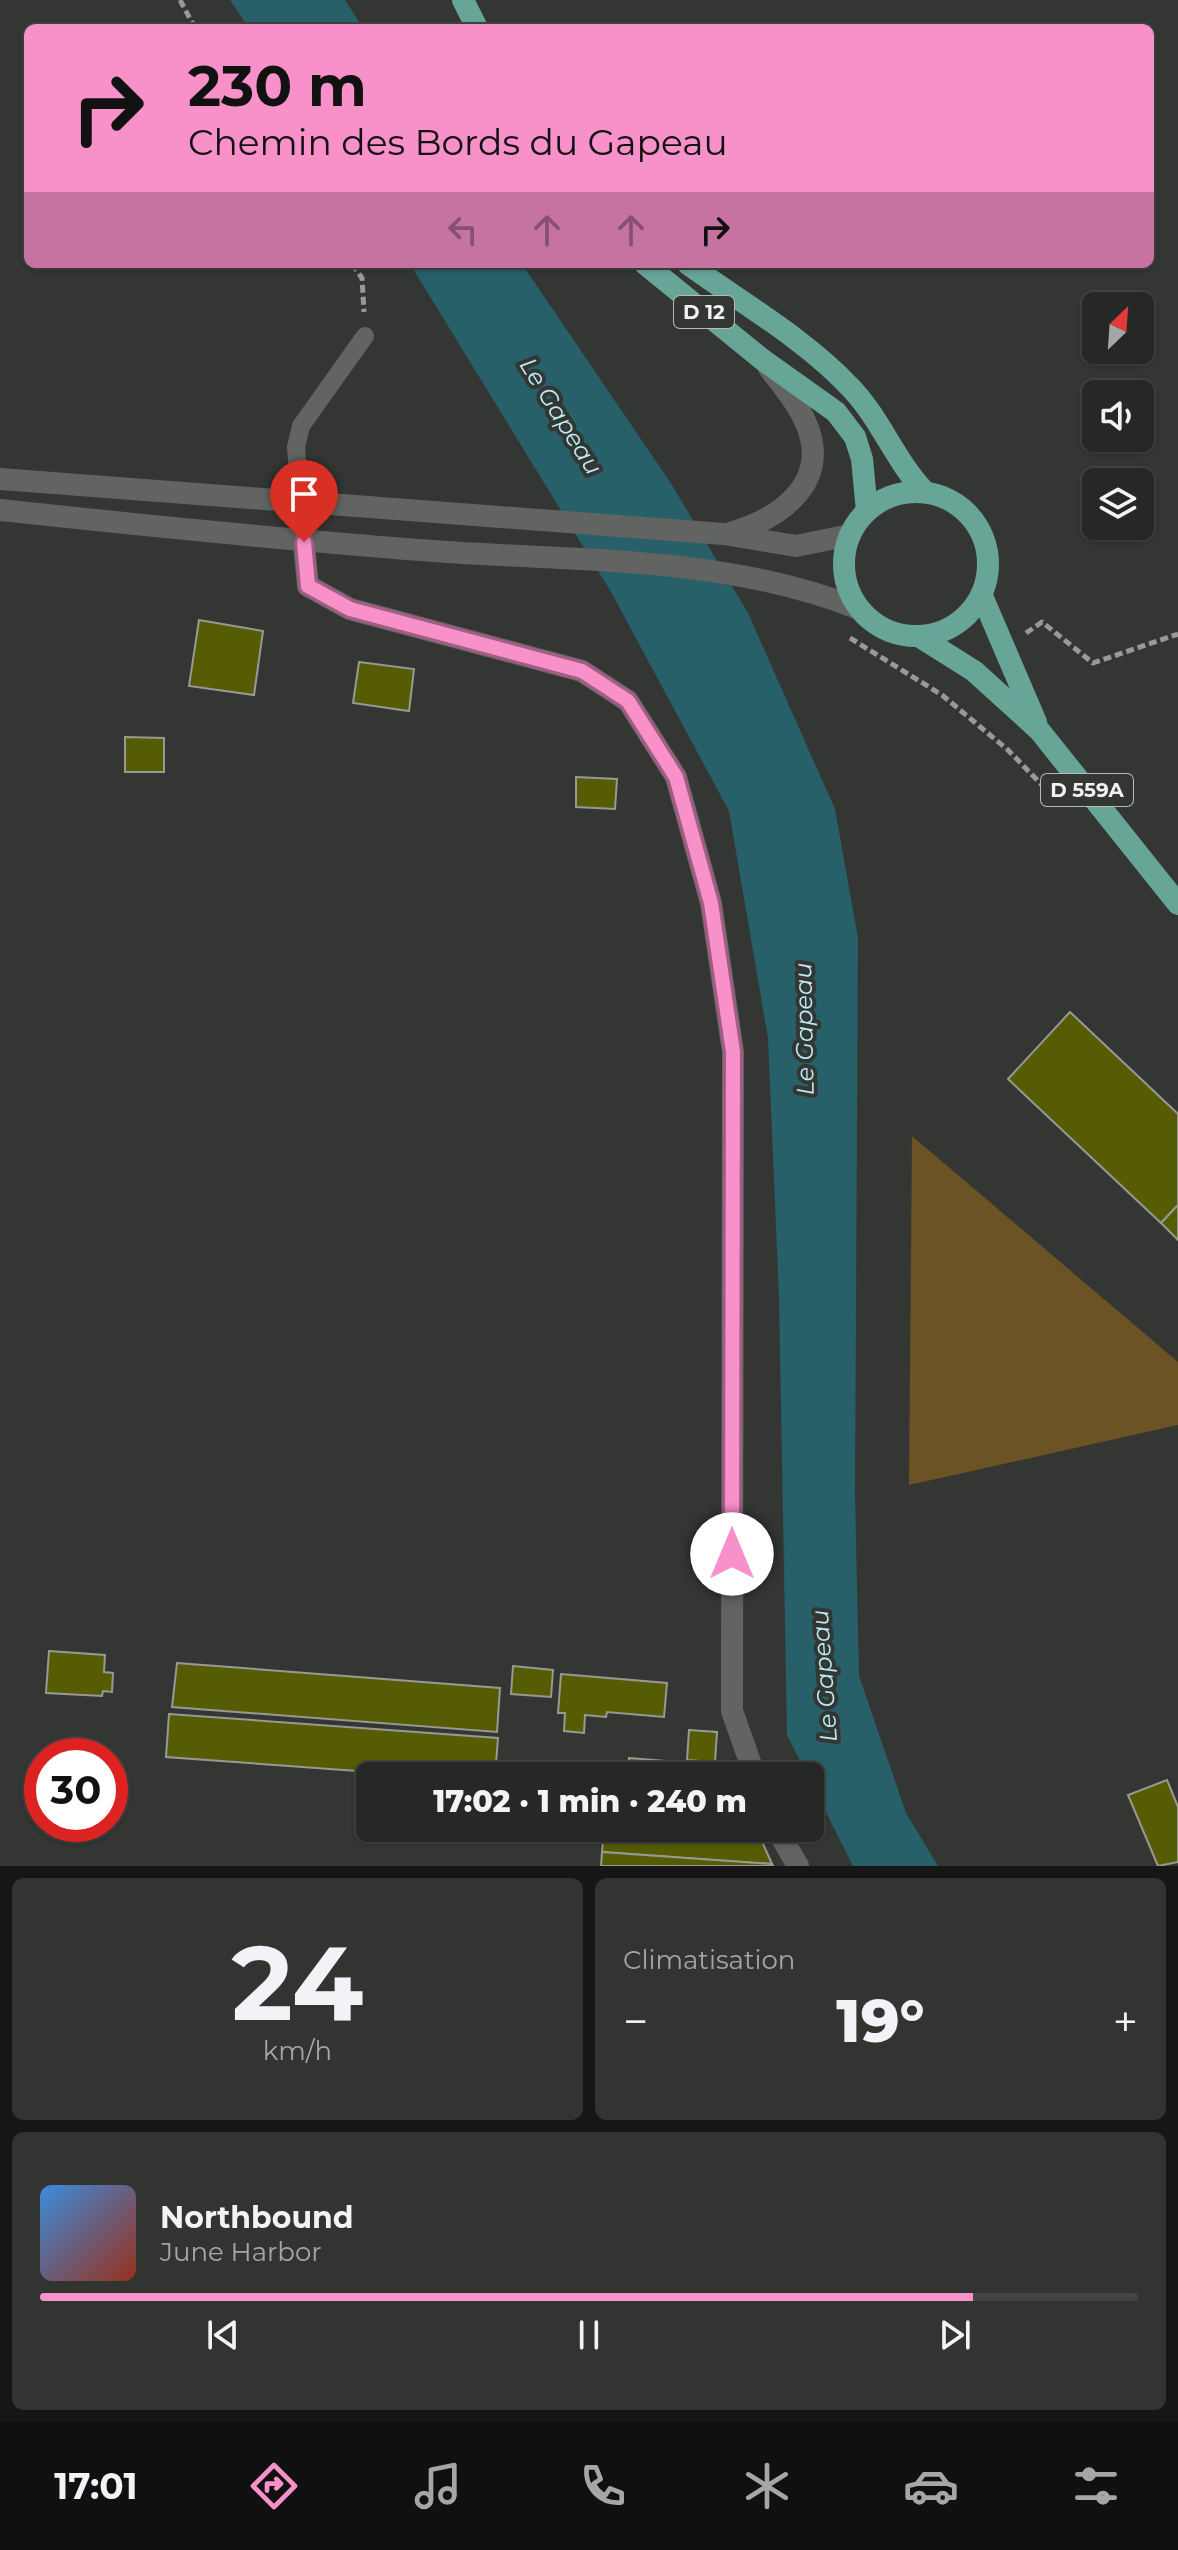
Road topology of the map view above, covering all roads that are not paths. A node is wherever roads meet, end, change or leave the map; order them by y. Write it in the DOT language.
graph roads {
  1 [pos="463,0"];
  2 [pos="475,24"];
  3 [pos="650,268"];
  4 [pos="694,268"];
  5 [pos="365,336"];
  6 [pos="763,360"];
  7 [pos="0,479"];
  8 [pos="925,492"];
  9 [pos="301,508"];
  10 [pos="0,510"];
  11 [pos="867,511"];
  12 [pos="724,534"];
  13 [pos="850,535"];
  14 [pos="304,542"];
  15 [pos="982,596"];
  16 [pos="859,609"];
  17 [pos="920,637"];
  18 [pos="1039,730"];
  19 [pos="1178,904"];
  20 [pos="750,1762"];
  21 [pos="784,1842"];
  22 [pos="798,1866"];
  1 -- 2 [label="main road"];
  3 -- 6 [label="main road, D 12"];
  4 -- 8 [label="main road"];
  5 -- 9 [label="lane"];
  6 -- 11 [label="main road"];
  6 -- 12 [label="main road"];
  7 -- 9 [label="main road"];
  8 -- 11 [label="main road"];
  8 -- 15 [label="main road"];
  9 -- 12 [label="main road"];
  9 -- 14 [label="main road"];
  10 -- 14 [label="main road"];
  11 -- 13 [label="main road"];
  12 -- 13 [label="main road"];
  13 -- 16 [label="main road"];
  14 -- 16 [label="main road"];
  14 -- 20 [label="main road"];
  15 -- 17 [label="main road"];
  15 -- 18 [label="main road, D 559A"];
  16 -- 17 [label="main road"];
  17 -- 18 [label="main road, D 559A"];
  18 -- 19 [label="main road, D 559A"];
  21 -- 22 [label="main road"];
}
